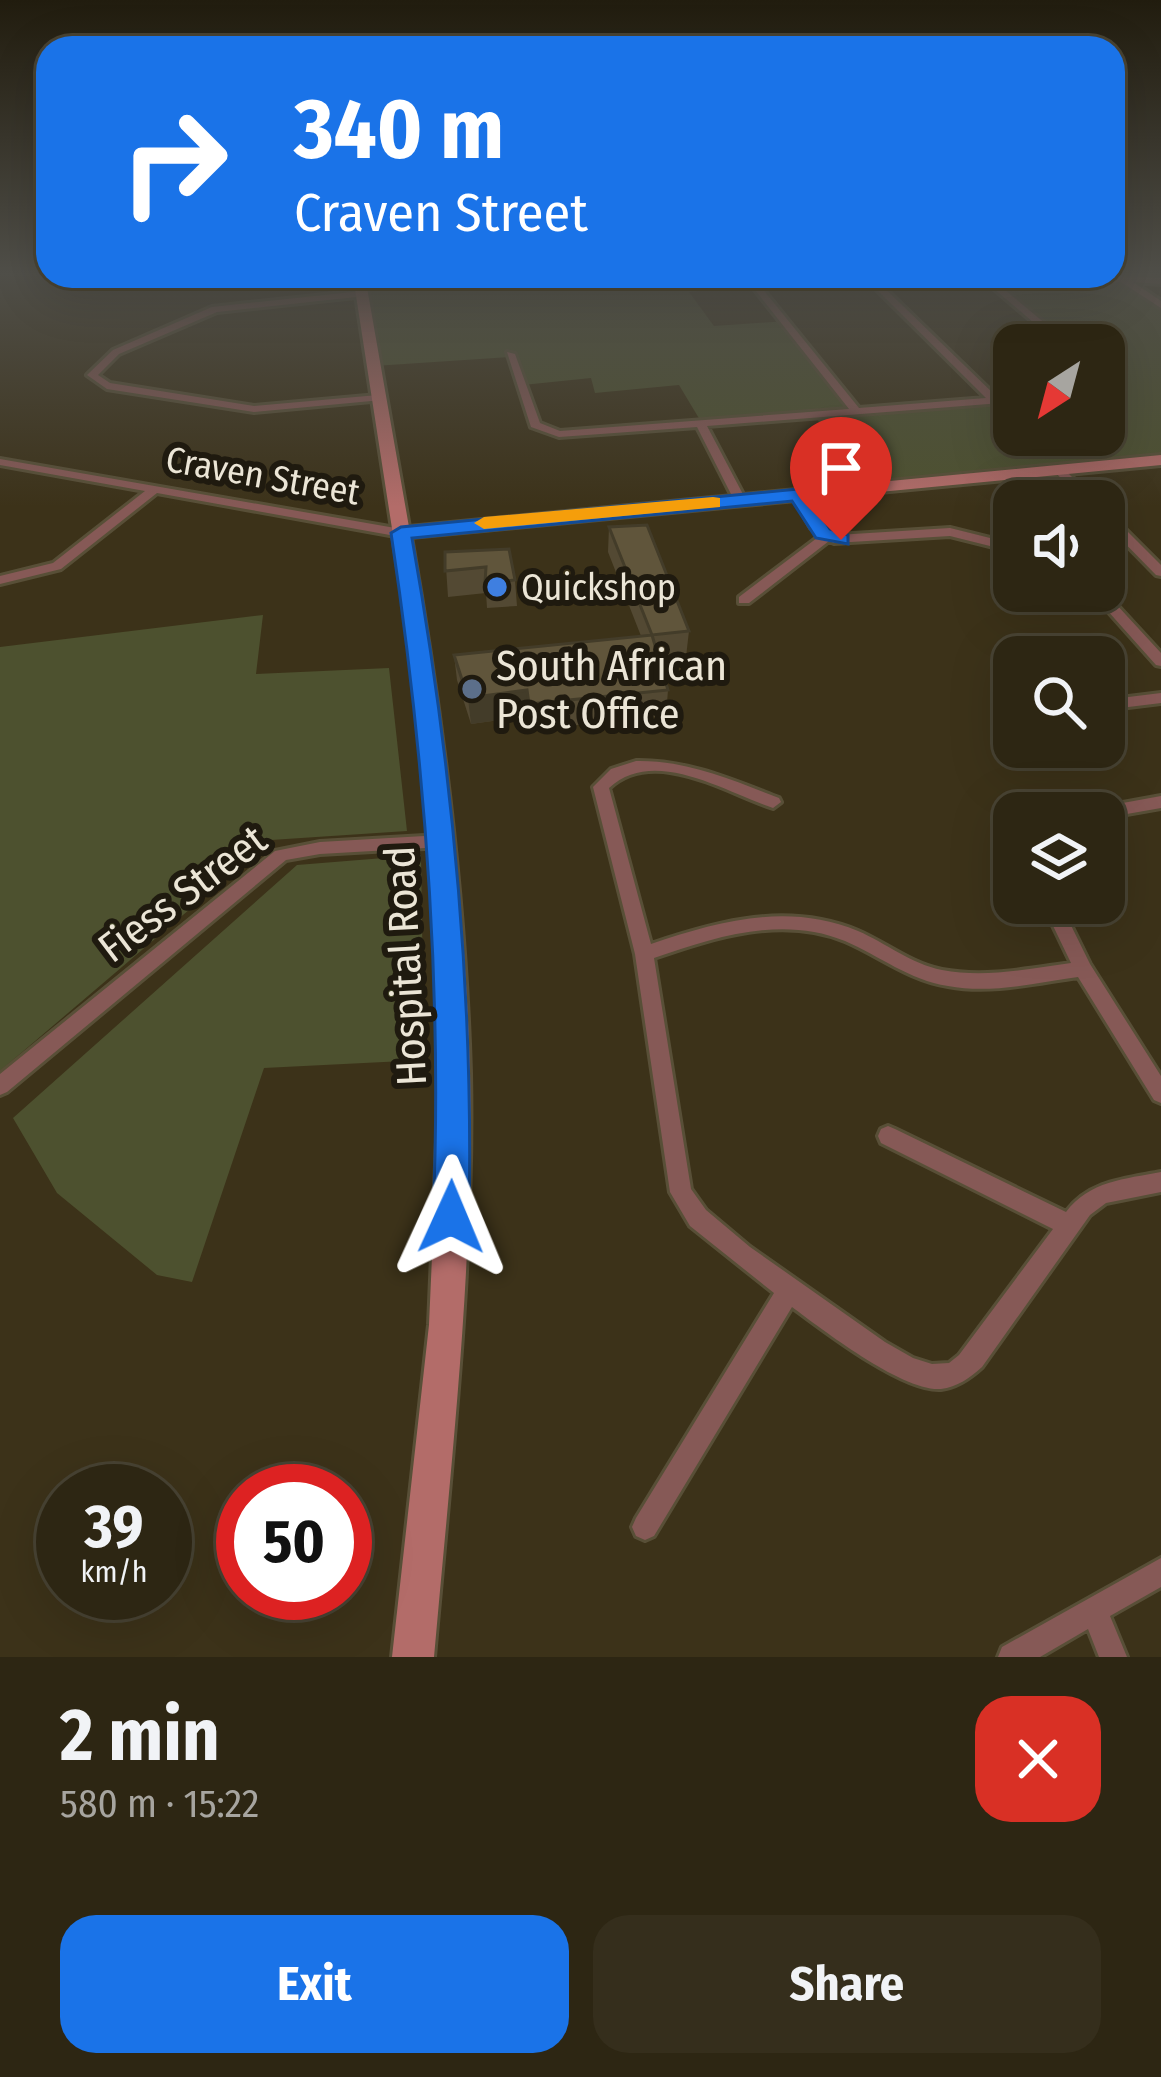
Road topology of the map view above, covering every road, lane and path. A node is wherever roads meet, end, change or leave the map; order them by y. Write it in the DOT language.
graph roads {
  1 [pos="116,352"];
  2 [pos="371,352"];
  3 [pos="809,352"];
  4 [pos="945,352"];
  5 [pos="510,354"];
  6 [pos="378,398"];
  7 [pos="993,399"];
  8 [pos="993,400"];
  9 [pos="856,411"];
  10 [pos="701,424"];
  11 [pos="1161,460"];
  12 [pos="0,462"];
  13 [pos="1059,470"];
  14 [pos="1069,480"];
  15 [pos="155,489"];
  16 [pos="798,495"];
  17 [pos="740,500"];
  18 [pos="401,533"];
  19 [pos="827,536"];
  20 [pos="1125,536"];
  21 [pos="993,543"];
  22 [pos="1161,572"];
  23 [pos="0,580"];
  24 [pos="744,600"];
  25 [pos="1116,612"];
  26 [pos="1161,662"];
  27 [pos="1161,698"];
  28 [pos="1125,702"];
  29 [pos="773,802"];
  30 [pos="1161,802"];
  31 [pos="1125,808"];
  32 [pos="442,841"];
  33 [pos="1061,924"];
  34 [pos="644,954"];
  35 [pos="1083,969"];
  36 [pos="0,1086"];
  37 [pos="1161,1094"];
  38 [pos="888,1136"];
  39 [pos="1161,1181"];
  40 [pos="1066,1224"];
  41 [pos="790,1288"];
  42 [pos="645,1527"];
  43 [pos="1161,1572"];
  44 [pos="1094,1610"];
  45 [pos="413,1657"];
  46 [pos="1012,1657"];
  47 [pos="1113,1657"];
  1 -- 6 [label="street"];
  2 -- 6 [label="main road, Hospital Road"];
  3 -- 9 [label="street"];
  4 -- 7 [label="street"];
  5 -- 10 [label="street"];
  6 -- 18 [label="main road, Hospital Road"];
  8 -- 9 [label="street"];
  9 -- 10 [label="street"];
  10 -- 17 [label="street"];
  11 -- 13 [label="main road, Craven Street"];
  12 -- 15 [label="street, Craven Street"];
  13 -- 14 [label="street"];
  13 -- 16 [label="main road, Craven Street"];
  15 -- 18 [label="street, Craven Street"];
  15 -- 23 [label="street"];
  16 -- 17 [label="main road, Craven Street"];
  16 -- 19 [label="street"];
  17 -- 18 [label="main road, Craven Street"];
  18 -- 32 [label="main road, Hospital Road"];
  19 -- 21 [label="street"];
  19 -- 24 [label="street"];
  20 -- 22 [label="street"];
  25 -- 26 [label="street"];
  27 -- 28 [label="street"];
  29 -- 34 [label="street"];
  30 -- 31 [label="street"];
  32 -- 36 [label="street, Fiess Street"];
  32 -- 45 [label="main road, Hospital Road"];
  33 -- 35 [label="street"];
  34 -- 35 [label="street"];
  34 -- 41 [label="street"];
  35 -- 37 [label="street"];
  38 -- 40 [label="street"];
  39 -- 40 [label="street"];
  40 -- 41 [label="street"];
  41 -- 42 [label="street"];
  43 -- 44 [label="street"];
  44 -- 46 [label="street"];
  44 -- 47 [label="street"];
}
